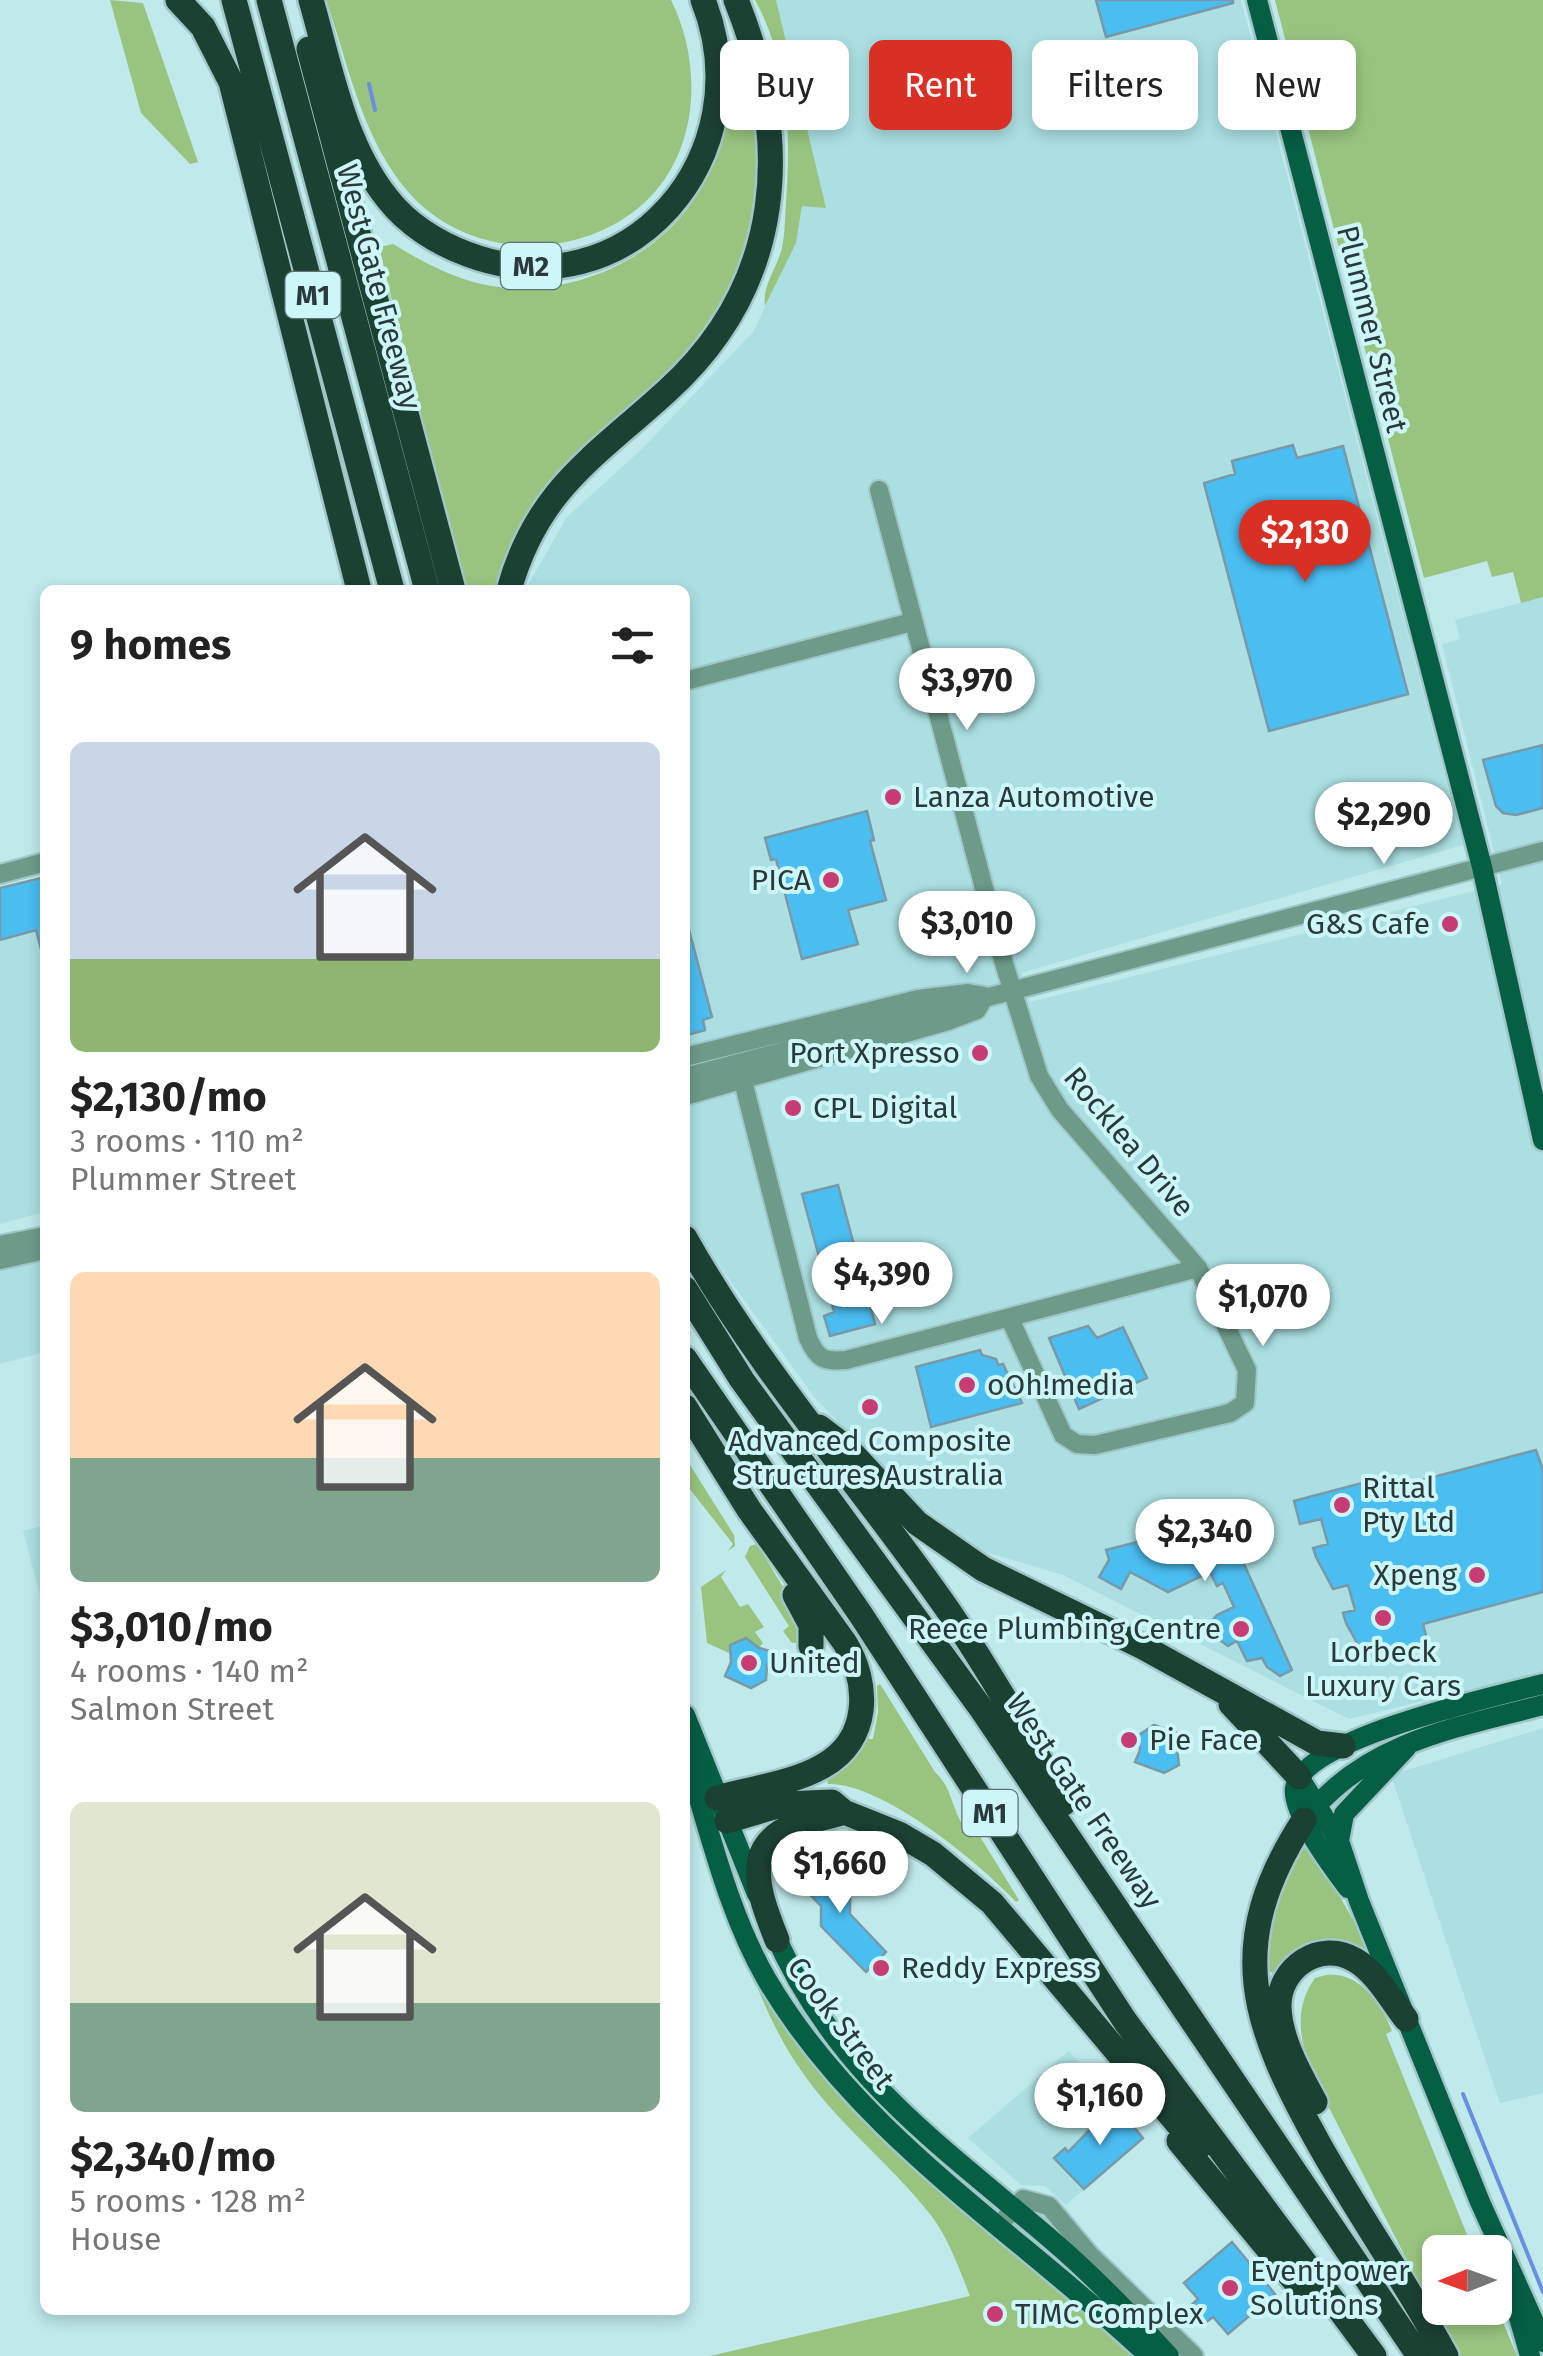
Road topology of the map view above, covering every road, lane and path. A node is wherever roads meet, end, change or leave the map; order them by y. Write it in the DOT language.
graph roads {
  1 [pos="178,0"];
  2 [pos="234,0"];
  3 [pos="269,0"];
  4 [pos="298,0"];
  5 [pos="311,0"];
  6 [pos="703,0"];
  7 [pos="736,0"];
  8 [pos="1257,0"];
  9 [pos="879,490"];
  10 [pos="361,585"];
  11 [pos="391,585"];
  12 [pos="426,585"];
  13 [pos="452,585"];
  14 [pos="511,585"];
  15 [pos="912,622"];
  16 [pos="690,681"];
  17 [pos="1543,851"];
  18 [pos="40,863"];
  19 [pos="1482,867"];
  20 [pos="0,874"];
  21 [pos="1012,988"];
  22 [pos="985,996"];
  23 [pos="690,1056"];
  24 [pos="690,1077"];
  25 [pos="743,1081"];
  26 [pos="690,1095"];
  27 [pos="1543,1140"];
  28 [pos="40,1237"];
  29 [pos="0,1246"];
  30 [pos="690,1246"];
  31 [pos="40,1251"];
  32 [pos="0,1260"];
  33 [pos="1198,1268"];
  34 [pos="690,1297"];
  35 [pos="1010,1319"];
  36 [pos="690,1366"];
  37 [pos="798,1414"];
  38 [pos="690,1415"];
  39 [pos="750,1512"];
  40 [pos="811,1646"];
  41 [pos="1193,1676"];
  42 [pos="1543,1684"];
  43 [pos="1543,1705"];
  44 [pos="690,1732"];
  45 [pos="1414,1741"];
  46 [pos="1343,1746"];
  47 [pos="690,1763"];
  48 [pos="1299,1777"];
  49 [pos="1306,1810"];
  50 [pos="713,1812"];
  51 [pos="844,1812"];
  52 [pos="1339,1841"];
  53 [pos="1359,1901"];
  54 [pos="777,1940"];
  55 [pos="1152,1960"];
  56 [pos="1058,1984"];
  57 [pos="1406,2019"];
  58 [pos="1013,2208"];
  59 [pos="999,2225"];
  60 [pos="1494,2235"];
  61 [pos="1302,2262"];
  62 [pos="1394,2265"];
  63 [pos="1512,2279"];
  64 [pos="1512,2283"];
  65 [pos="1543,2342"];
  66 [pos="1173,2354"];
  67 [pos="1357,2356"];
  68 [pos="1374,2356"];
  69 [pos="1419,2356"];
  70 [pos="1446,2356"];
  71 [pos="1530,2356"];
  1 -- 10 [label="highway"];
  2 -- 11 [label="highway, M1"];
  3 -- 12 [label="highway, West Gate Freeway / M1"];
  4 -- 13 [label="highway, M1"];
  5 -- 6 [label="highway, M2"];
  7 -- 14 [label="highway"];
  8 -- 19 [label="main road, Plummer Street"];
  9 -- 15 [label="street, Rocklea Drive"];
  15 -- 16 [label="street"];
  15 -- 21 [label="street, Rocklea Drive"];
  17 -- 19 [label="street"];
  18 -- 20 [label="street"];
  19 -- 21 [label="street"];
  19 -- 27 [label="main road, Plummer Street"];
  21 -- 22 [label="street"];
  21 -- 33 [label="street, Rocklea Drive"];
  22 -- 23 [label="street"];
  22 -- 24 [label="street"];
  22 -- 25 [label="street"];
  25 -- 26 [label="street"];
  25 -- 35 [label="street"];
  28 -- 29 [label="street"];
  30 -- 37 [label="highway, M1"];
  31 -- 32 [label="street"];
  33 -- 35 [label="street"];
  33 -- 35 [label="street, Rocklea Drive"];
  34 -- 55 [label="highway, West Gate Freeway / M1"];
  36 -- 61 [label="highway, M1"];
  37 -- 41 [label="highway"];
  37 -- 55 [label="highway, M1"];
  38 -- 39 [label="highway"];
  39 -- 40 [label="highway"];
  39 -- 50 [label="highway"];
  41 -- 46 [label="highway"];
  41 -- 48 [label="highway"];
  42 -- 46 [label="main road"];
  43 -- 45 [label="main road"];
  44 -- 50 [label="main road, Cook Street"];
  45 -- 49 [label="main road"];
  45 -- 52 [label="main road"];
  46 -- 48 [label="main road"];
  47 -- 50 [label="main road, Cook Street"];
  48 -- 49 [label="main road"];
  49 -- 52 [label="main road"];
  49 -- 53 [label="main road"];
  49 -- 62 [label="highway"];
  50 -- 51 [label="highway"];
  50 -- 54 [label="main road, Cook Street"];
  50 -- 59 [label="main road, Cook Street"];
  51 -- 54 [label="highway"];
  51 -- 56 [label="highway"];
  52 -- 53 [label="main road"];
  53 -- 57 [label="main road"];
  54 -- 58 [label="main road, Cook Street"];
  55 -- 69 [label="highway, West Gate Freeway / M1"];
  56 -- 61 [label="highway"];
  56 -- 67 [label="highway"];
  57 -- 60 [label="main road"];
  57 -- 62 [label="highway"];
  58 -- 59 [label="street"];
  58 -- 66 [label="main road, Cook Street"];
  59 -- 66 [label="main road, Cook Street"];
  61 -- 68 [label="highway, M1"];
  62 -- 70 [label="highway"];
  63 -- 65 [label="main road"];
  64 -- 71 [label="main road"];
}
